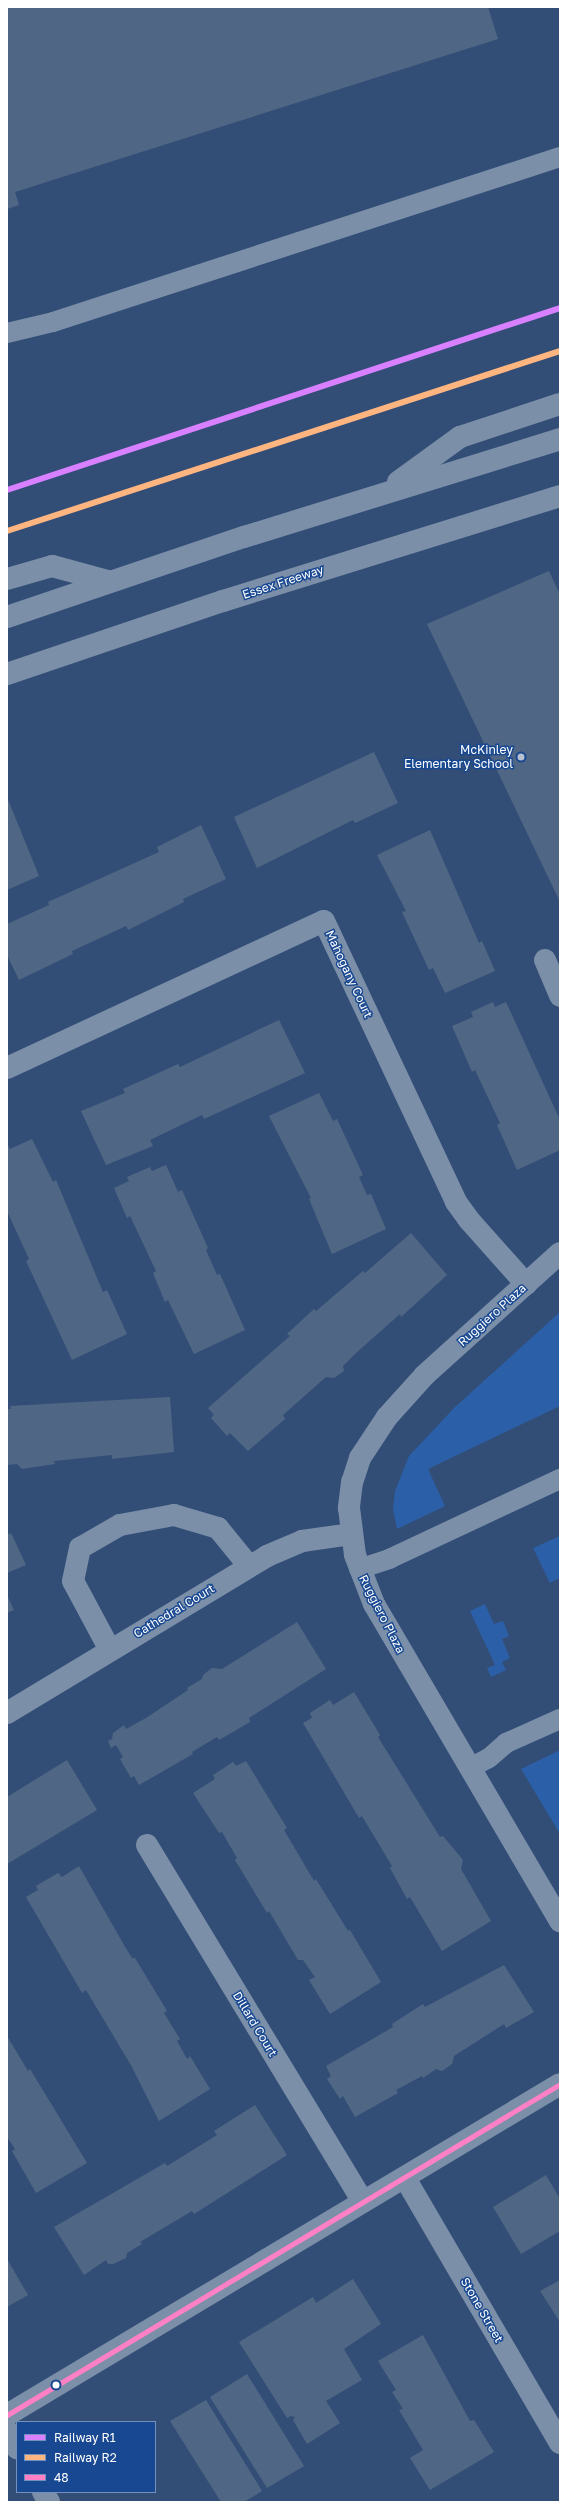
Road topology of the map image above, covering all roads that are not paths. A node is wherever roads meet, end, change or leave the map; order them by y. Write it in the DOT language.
graph roads {
  1 [pos="560,157"];
  2 [pos="7,333"];
  3 [pos="560,404"];
  4 [pos="560,440"];
  5 [pos="382,493"];
  6 [pos="560,496"];
  7 [pos="7,579"];
  8 [pos="108,581"];
  9 [pos="7,617"];
  10 [pos="7,674"];
  11 [pos="544,960"];
  12 [pos="560,996"];
  13 [pos="7,1068"];
  14 [pos="560,1253"];
  15 [pos="526,1284"];
  16 [pos="560,1479"];
  17 [pos="351,1534"];
  18 [pos="249,1566"];
  19 [pos="360,1569"];
  20 [pos="110,1650"];
  21 [pos="7,1713"];
  22 [pos="560,1719"];
  23 [pos="470,1768"];
  24 [pos="147,1845"];
  25 [pos="560,1921"];
  26 [pos="560,2084"];
  27 [pos="404,2178"];
  28 [pos="363,2202"];
  29 [pos="7,2415"];
  30 [pos="7,2431"];
  31 [pos="560,2443"];
  32 [pos="16,2446"];
  33 [pos="44,2493"];
  34 [pos="49,2502"];
  1 -- 2 [label="lane"];
  3 -- 5 [label="highway"];
  4 -- 5 [label="highway"];
  5 -- 8 [label="highway"];
  6 -- 10 [label="highway, Essex Freeway"];
  7 -- 8 [label="highway"];
  8 -- 9 [label="highway"];
  11 -- 12 [label="street"];
  13 -- 15 [label="street, Mahogany Court"];
  14 -- 15 [label="street, Ruggiero Plaza"];
  15 -- 17 [label="street, Ruggiero Plaza"];
  16 -- 19 [label="lane"];
  17 -- 18 [label="street, Cathedral Court"];
  17 -- 19 [label="street, Ruggiero Plaza"];
  18 -- 20 [label="street, Cathedral Court"];
  18 -- 20 [label="street"];
  19 -- 23 [label="street, Ruggiero Plaza"];
  20 -- 21 [label="street, Cathedral Court"];
  22 -- 23 [label="lane"];
  23 -- 25 [label="street, Ruggiero Plaza"];
  24 -- 28 [label="street, Dillard Court"];
  26 -- 27 [label="street"];
  27 -- 28 [label="street"];
  27 -- 31 [label="street, Stone Street"];
  28 -- 29 [label="street"];
  30 -- 32 [label="street"];
  33 -- 34 [label="street"];
}
